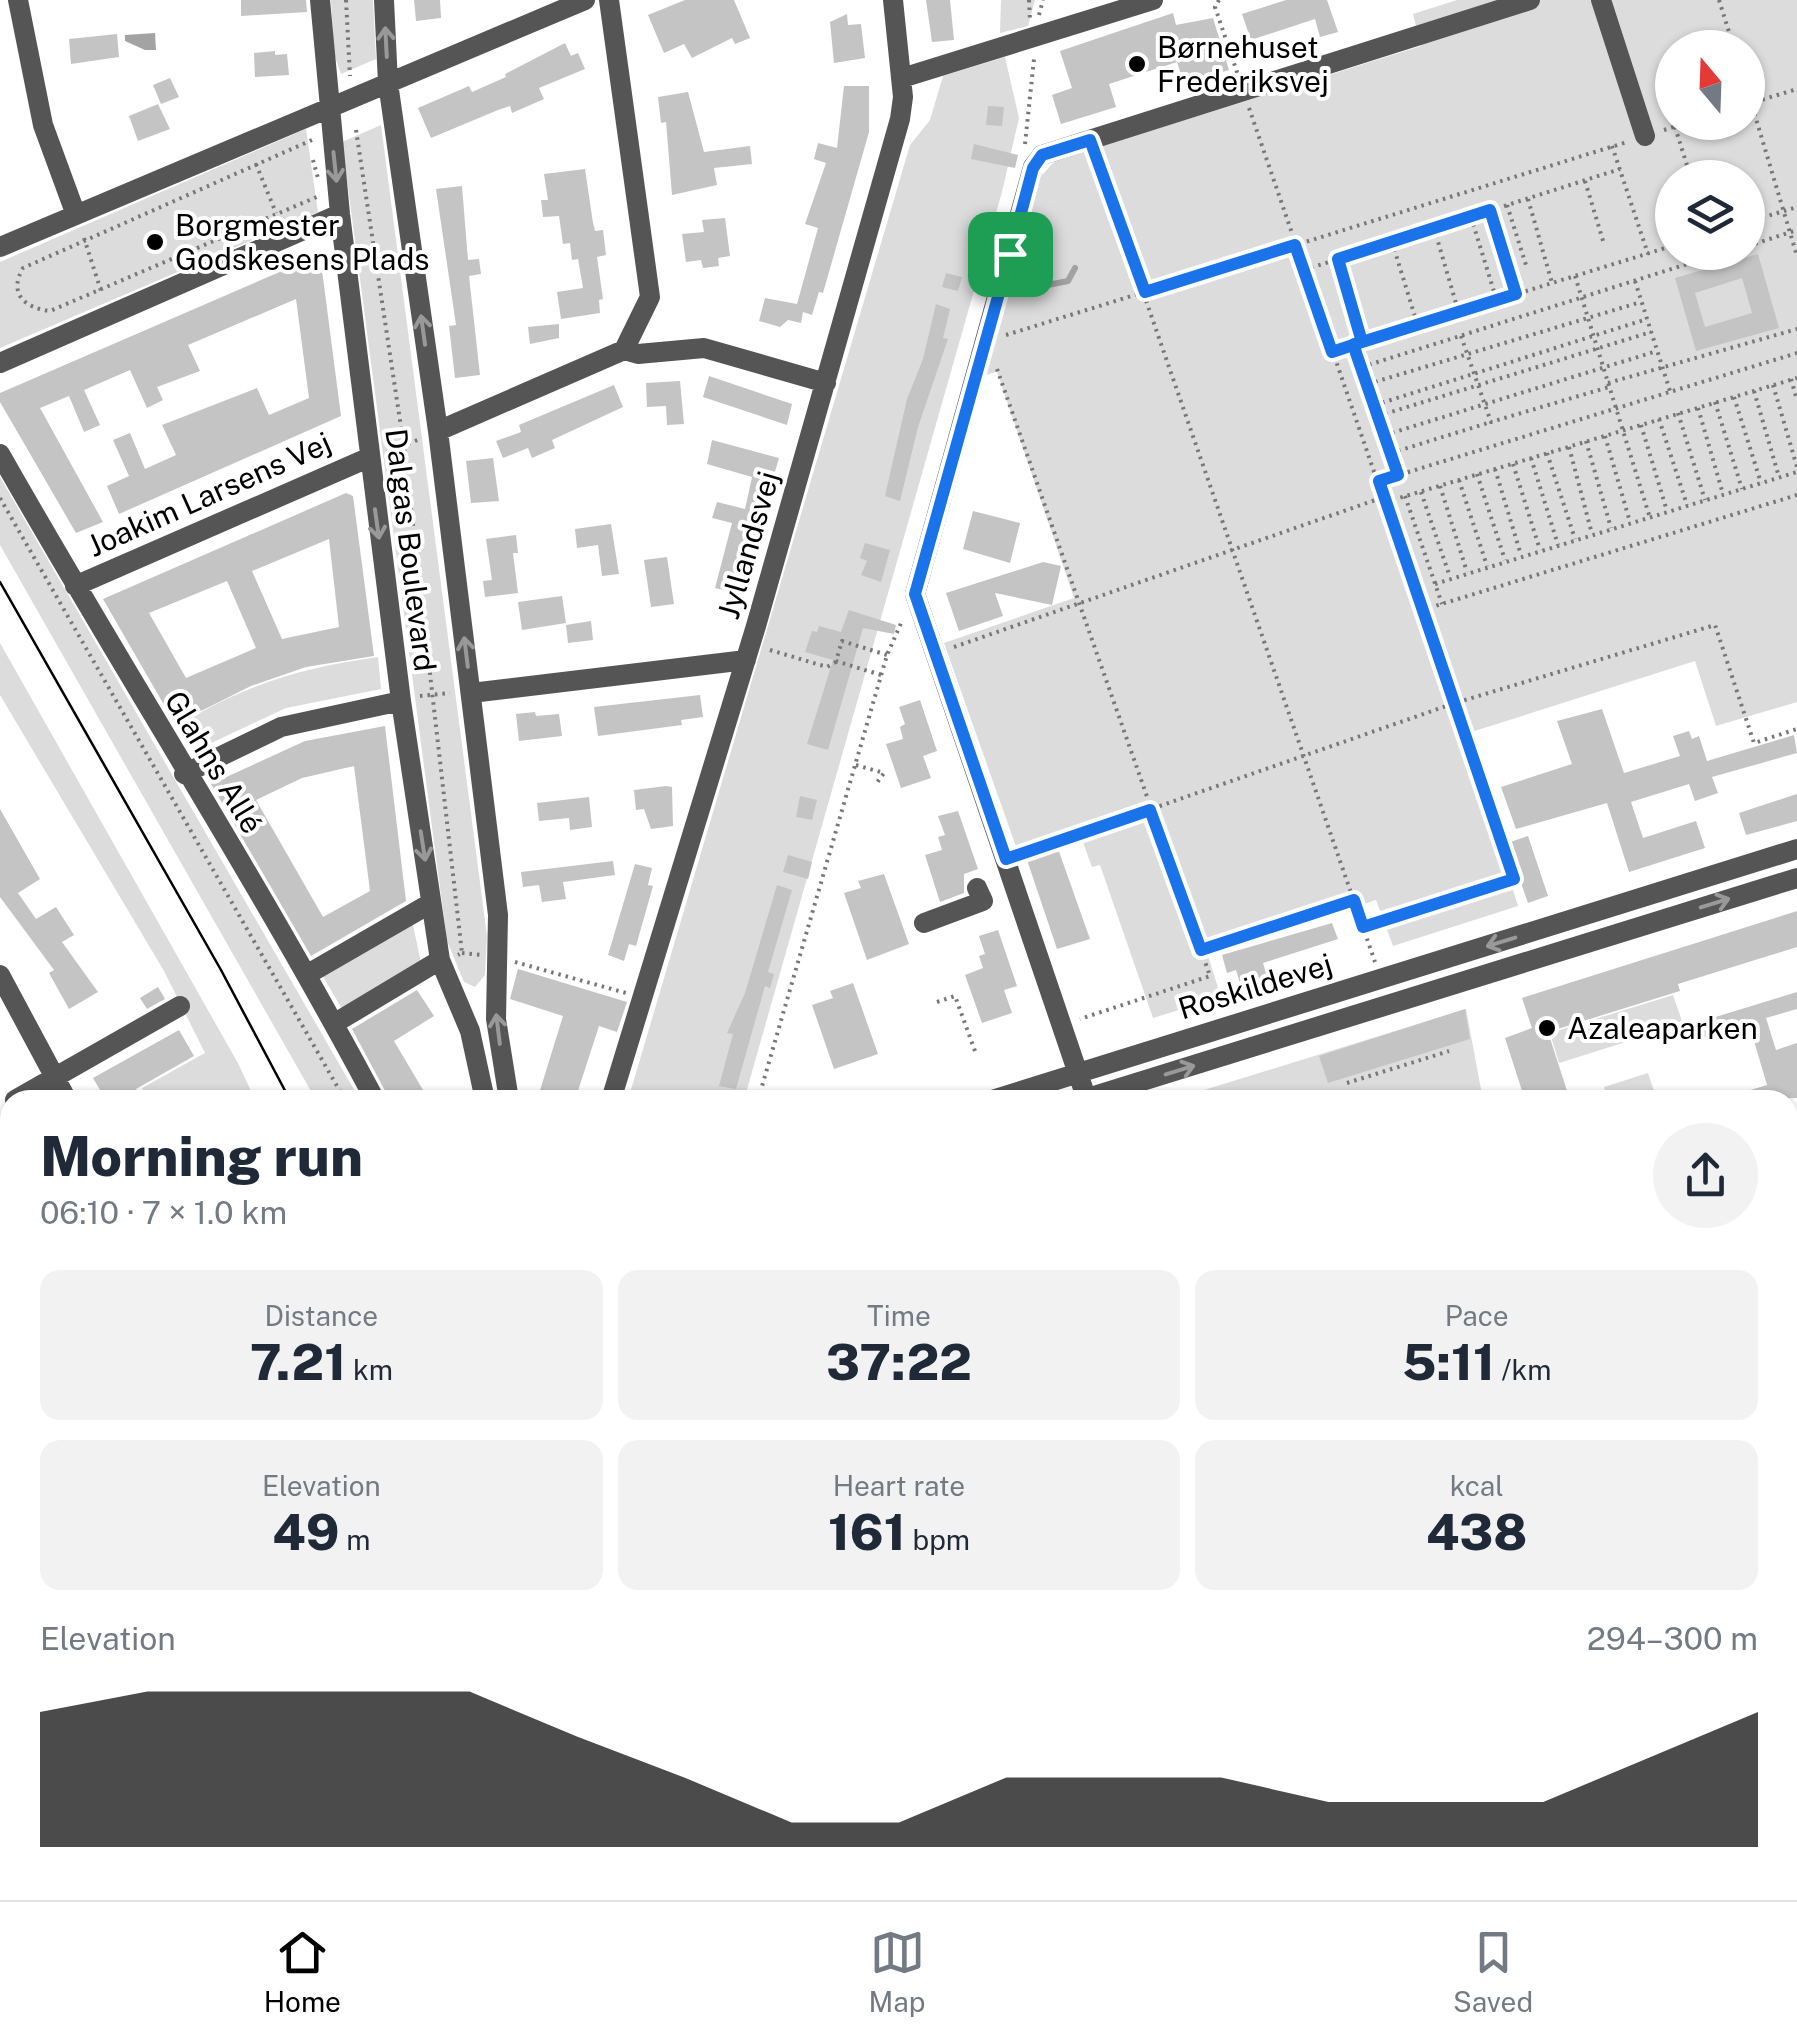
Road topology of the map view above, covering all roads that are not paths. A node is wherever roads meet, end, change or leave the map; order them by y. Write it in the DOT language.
graph roads {
  1 [pos="18,0"];
  2 [pos="320,0"];
  3 [pos="384,0"];
  4 [pos="585,0"];
  5 [pos="609,0"];
  6 [pos="893,0"];
  7 [pos="1153,0"];
  8 [pos="1530,0"];
  9 [pos="1600,0"];
  10 [pos="902,78"];
  11 [pos="388,83"];
  12 [pos="328,107"];
  13 [pos="1646,136"];
  14 [pos="340,214"];
  15 [pos="76,215"];
  16 [pos="0,248"];
  17 [pos="624,350"];
  18 [pos="0,363"];
  19 [pos="826,383"];
  20 [pos="438,430"];
  21 [pos="0,454"];
  22 [pos="368,458"];
  23 [pos="74,586"];
  24 [pos="748,652"];
  25 [pos="471,693"];
  26 [pos="401,701"];
  27 [pos="184,774"];
  28 [pos="1797,849"];
  29 [pos="1797,878"];
  30 [pos="977,888"];
  31 [pos="1627,902"];
  32 [pos="431,903"];
  33 [pos="1564,922"];
  34 [pos="924,923"];
  35 [pos="1634,928"];
  36 [pos="1571,947"];
  37 [pos="440,960"];
  38 [pos="308,974"];
  39 [pos="0,975"];
  40 [pos="180,1006"];
  41 [pos="334,1024"];
  42 [pos="1078,1073"];
  43 [pos="56,1077"];
  44 [pos="34,1090"];
  45 [pos="62,1090"];
  46 [pos="370,1090"];
  47 [pos="482,1090"];
  48 [pos="508,1090"];
  49 [pos="614,1090"];
  50 [pos="1024,1090"];
  51 [pos="1083,1090"];
  52 [pos="1114,1090"];
  1 -- 15 [label="street"];
  2 -- 12 [label="street, Dalgas Boulevard"];
  11 -- 3 [label="street, Dalgas Boulevard, one-way"];
  4 -- 11 [label="street"];
  5 -- 17 [label="street"];
  6 -- 10 [label="street, Jyllandsvej"];
  7 -- 10 [label="street"];
  8 -- 42 [label="street"];
  9 -- 13 [label="street"];
  10 -- 19 [label="street, Jyllandsvej"];
  11 -- 12 [label="street"];
  20 -- 11 [label="street, Dalgas Boulevard, one-way"];
  12 -- 14 [label="street, Dalgas Boulevard, one-way"];
  12 -- 15 [label="street"];
  14 -- 18 [label="street"];
  14 -- 22 [label="street, Dalgas Boulevard"];
  15 -- 16 [label="street"];
  17 -- 19 [label="street"];
  17 -- 20 [label="street"];
  19 -- 24 [label="street, Jyllandsvej"];
  25 -- 20 [label="street, Dalgas Boulevard, one-way"];
  21 -- 23 [label="street, Glahns Allé"];
  22 -- 23 [label="street, Joakim Larsens Vej"];
  22 -- 26 [label="street, Dalgas Boulevard, one-way"];
  23 -- 27 [label="street, Glahns Allé"];
  24 -- 25 [label="street"];
  24 -- 49 [label="street, Jyllandsvej"];
  48 -- 25 [label="street, Dalgas Boulevard, one-way"];
  26 -- 27 [label="street"];
  26 -- 32 [label="street, Dalgas Boulevard, one-way"];
  27 -- 38 [label="street, Glahns Allé"];
  28 -- 31 [label="street, Roskildevej"];
  35 -- 29 [label="street, Roskildevej, one-way"];
  30 -- 34 [label="street"];
  31 -- 33 [label="street, Roskildevej"];
  31 -- 35 [label="street"];
  32 -- 37 [label="street, Dalgas Boulevard"];
  32 -- 38 [label="street"];
  33 -- 36 [label="street"];
  33 -- 42 [label="street, Roskildevej, one-way"];
  35 -- 36 [label="street, Roskildevej"];
  52 -- 36 [label="street, Roskildevej, one-way"];
  37 -- 41 [label="street"];
  37 -- 47 [label="street, Dalgas Boulevard"];
  38 -- 41 [label="street, Glahns Allé"];
  39 -- 43 [label="street"];
  40 -- 43 [label="street"];
  41 -- 46 [label="street, Glahns Allé"];
  42 -- 50 [label="street, Roskildevej"];
  42 -- 51 [label="street, Roskildevej"];
  43 -- 44 [label="street"];
  43 -- 45 [label="street"];
}
